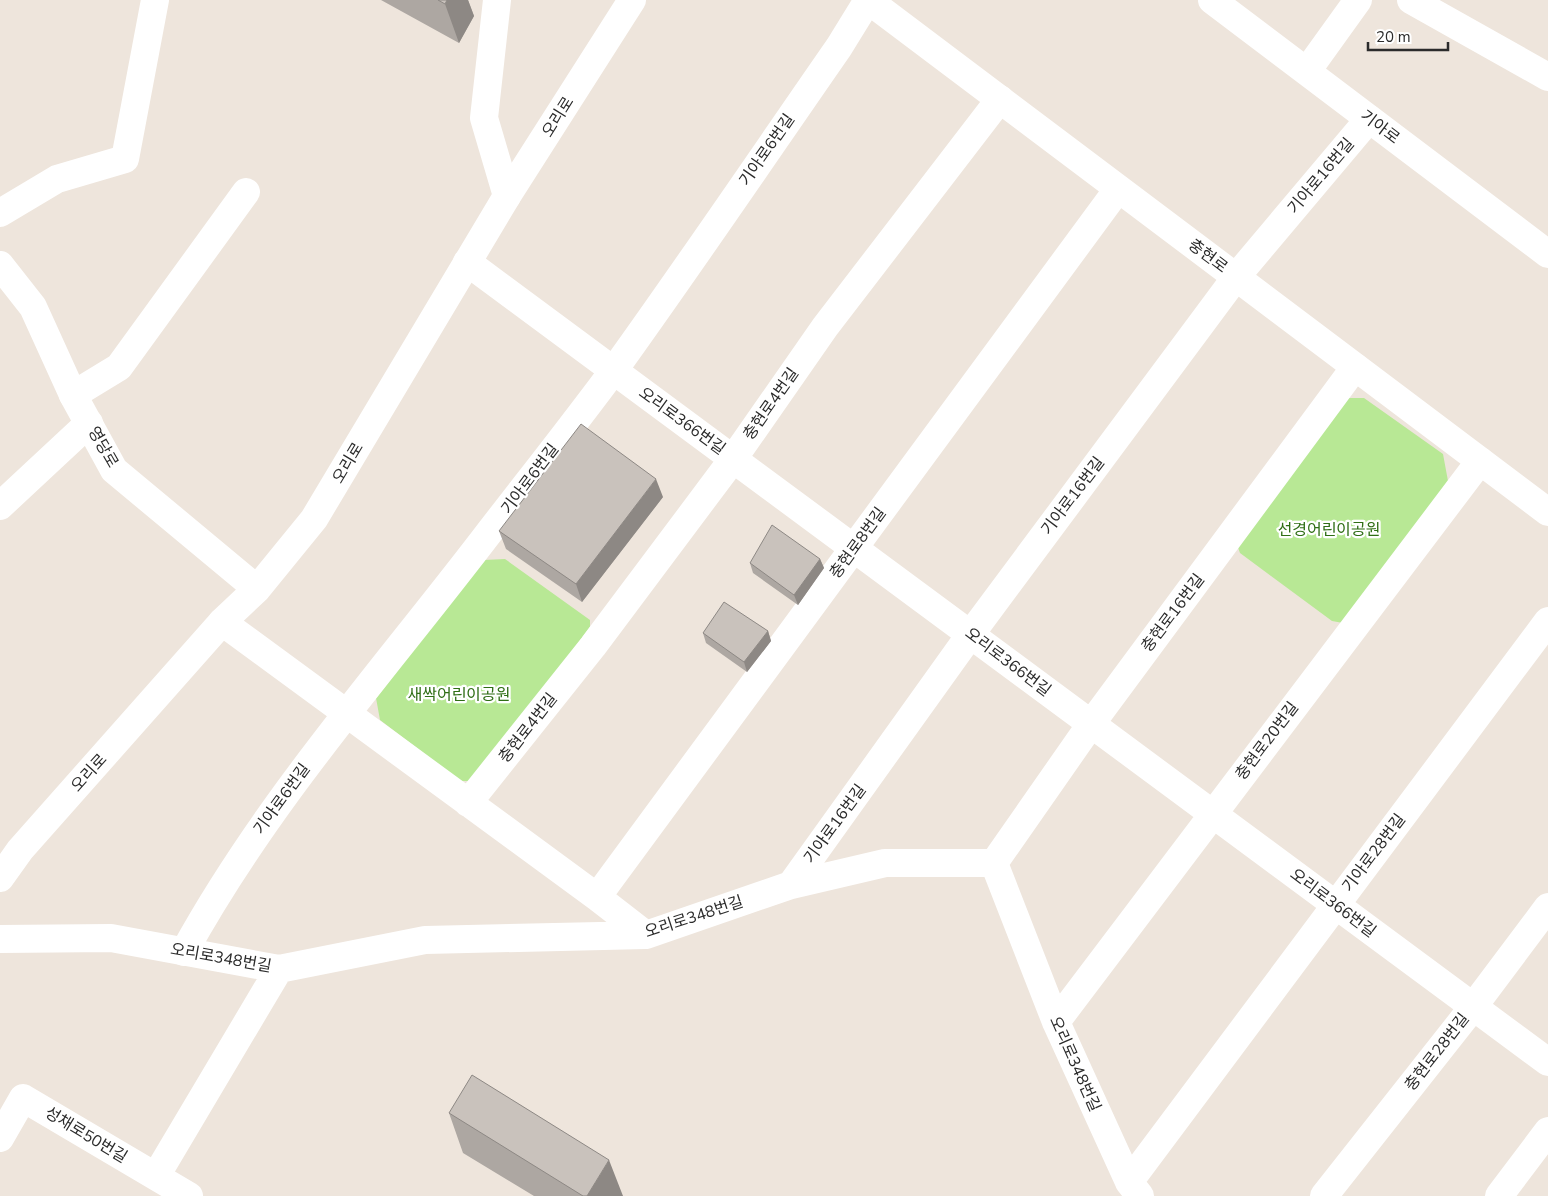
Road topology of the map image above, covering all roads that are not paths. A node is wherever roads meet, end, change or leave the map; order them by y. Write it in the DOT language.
graph roads {
  1 [pos="155,0"];
  2 [pos="497,0"];
  3 [pos="632,0"];
  4 [pos="868,0"];
  5 [pos="1212,0"];
  6 [pos="1358,0"];
  7 [pos="1411,0"];
  8 [pos="1307,72"];
  9 [pos="1548,77"];
  10 [pos="1000,99"];
  11 [pos="1369,119"];
  12 [pos="1118,189"];
  13 [pos="246,192"];
  14 [pos="507,196"];
  15 [pos="0,213"];
  16 [pos="1548,254"];
  17 [pos="467,262"];
  18 [pos="0,265"];
  19 [pos="1236,277"];
  20 [pos="1355,367"];
  21 [pos="613,370"];
  22 [pos="73,395"];
  23 [pos="89,423"];
  24 [pos="733,459"];
  25 [pos="1480,461"];
  26 [pos="0,506"];
  27 [pos="1548,512"];
  28 [pos="854,549"];
  29 [pos="257,589"];
  30 [pos="1548,620"];
  31 [pos="222,622"];
  32 [pos="970,635"];
  33 [pos="347,714"];
  34 [pos="1091,724"];
  35 [pos="468,803"];
  36 [pos="1212,814"];
  37 [pos="994,863"];
  38 [pos="1,874"];
  39 [pos="791,884"];
  40 [pos="597,897"];
  41 [pos="1335,905"];
  42 [pos="1548,907"];
  43 [pos="646,935"];
  44 [pos="0,939"];
  45 [pos="184,952"];
  46 [pos="279,969"];
  47 [pos="1473,1006"];
  48 [pos="1056,1022"];
  49 [pos="1548,1062"];
  50 [pos="1548,1131"];
  51 [pos="0,1138"];
  52 [pos="156,1176"];
  53 [pos="1135,1189"];
  54 [pos="189,1196"];
  55 [pos="1324,1196"];
  56 [pos="1499,1196"];
  1 -- 15 [label="street"];
  2 -- 14 [label="street"];
  3 -- 14 [label="street, 오리로"];
  4 -- 10 [label="street, 충현로"];
  4 -- 21 [label="street, 기아로6번길"];
  5 -- 8 [label="street, 기아로"];
  6 -- 8 [label="street"];
  7 -- 9 [label="street"];
  8 -- 11 [label="street, 기아로"];
  10 -- 12 [label="street, 충현로"];
  10 -- 24 [label="street, 충현로4번길"];
  11 -- 16 [label="street, 기아로"];
  11 -- 19 [label="street, 기아로16번길"];
  12 -- 19 [label="street, 충현로"];
  12 -- 28 [label="street, 충현로8번길"];
  13 -- 22 [label="street"];
  14 -- 17 [label="street, 오리로"];
  17 -- 21 [label="street, 오리로366번길"];
  17 -- 29 [label="street, 오리로"];
  18 -- 22 [label="street, 영당로"];
  19 -- 20 [label="street, 충현로"];
  19 -- 32 [label="street, 기아로16번길"];
  20 -- 25 [label="street, 충현로"];
  20 -- 34 [label="street, 충현로16번길"];
  21 -- 24 [label="street, 오리로366번길"];
  21 -- 33 [label="street, 기아로6번길"];
  22 -- 23 [label="street, 영당로"];
  23 -- 26 [label="street"];
  23 -- 29 [label="street, 영당로"];
  24 -- 28 [label="street, 오리로366번길"];
  24 -- 35 [label="street, 충현로4번길"];
  25 -- 27 [label="street, 충현로"];
  25 -- 36 [label="street, 충현로20번길"];
  28 -- 32 [label="street, 오리로366번길"];
  28 -- 40 [label="street, 충현로8번길"];
  29 -- 31 [label="street, 오리로"];
  30 -- 41 [label="street, 기아로28번길"];
  31 -- 33 [label="street"];
  31 -- 38 [label="street, 오리로"];
  32 -- 34 [label="street, 오리로366번길"];
  32 -- 39 [label="street, 기아로16번길"];
  33 -- 35 [label="street"];
  33 -- 45 [label="street, 기아로6번길"];
  34 -- 36 [label="street, 오리로366번길"];
  34 -- 37 [label="street, 충현로16번길"];
  35 -- 40 [label="street"];
  36 -- 41 [label="street, 오리로366번길"];
  36 -- 48 [label="street, 충현로20번길"];
  37 -- 39 [label="street, 오리로348번길"];
  37 -- 48 [label="street, 오리로348번길"];
  39 -- 43 [label="street, 오리로348번길"];
  40 -- 43 [label="street"];
  41 -- 47 [label="street, 오리로366번길"];
  41 -- 53 [label="street, 기아로28번길"];
  42 -- 47 [label="street, 충현로28번길"];
  43 -- 46 [label="street, 오리로348번길"];
  44 -- 45 [label="street, 오리로348번길"];
  45 -- 46 [label="street, 오리로348번길"];
  46 -- 52 [label="street"];
  47 -- 49 [label="street, 오리로366번길"];
  47 -- 55 [label="street, 충현로28번길"];
  48 -- 53 [label="street, 오리로348번길"];
  50 -- 56 [label="street"];
  51 -- 52 [label="street, 성채로50번길"];
  52 -- 54 [label="street, 성채로50번길"];
}
